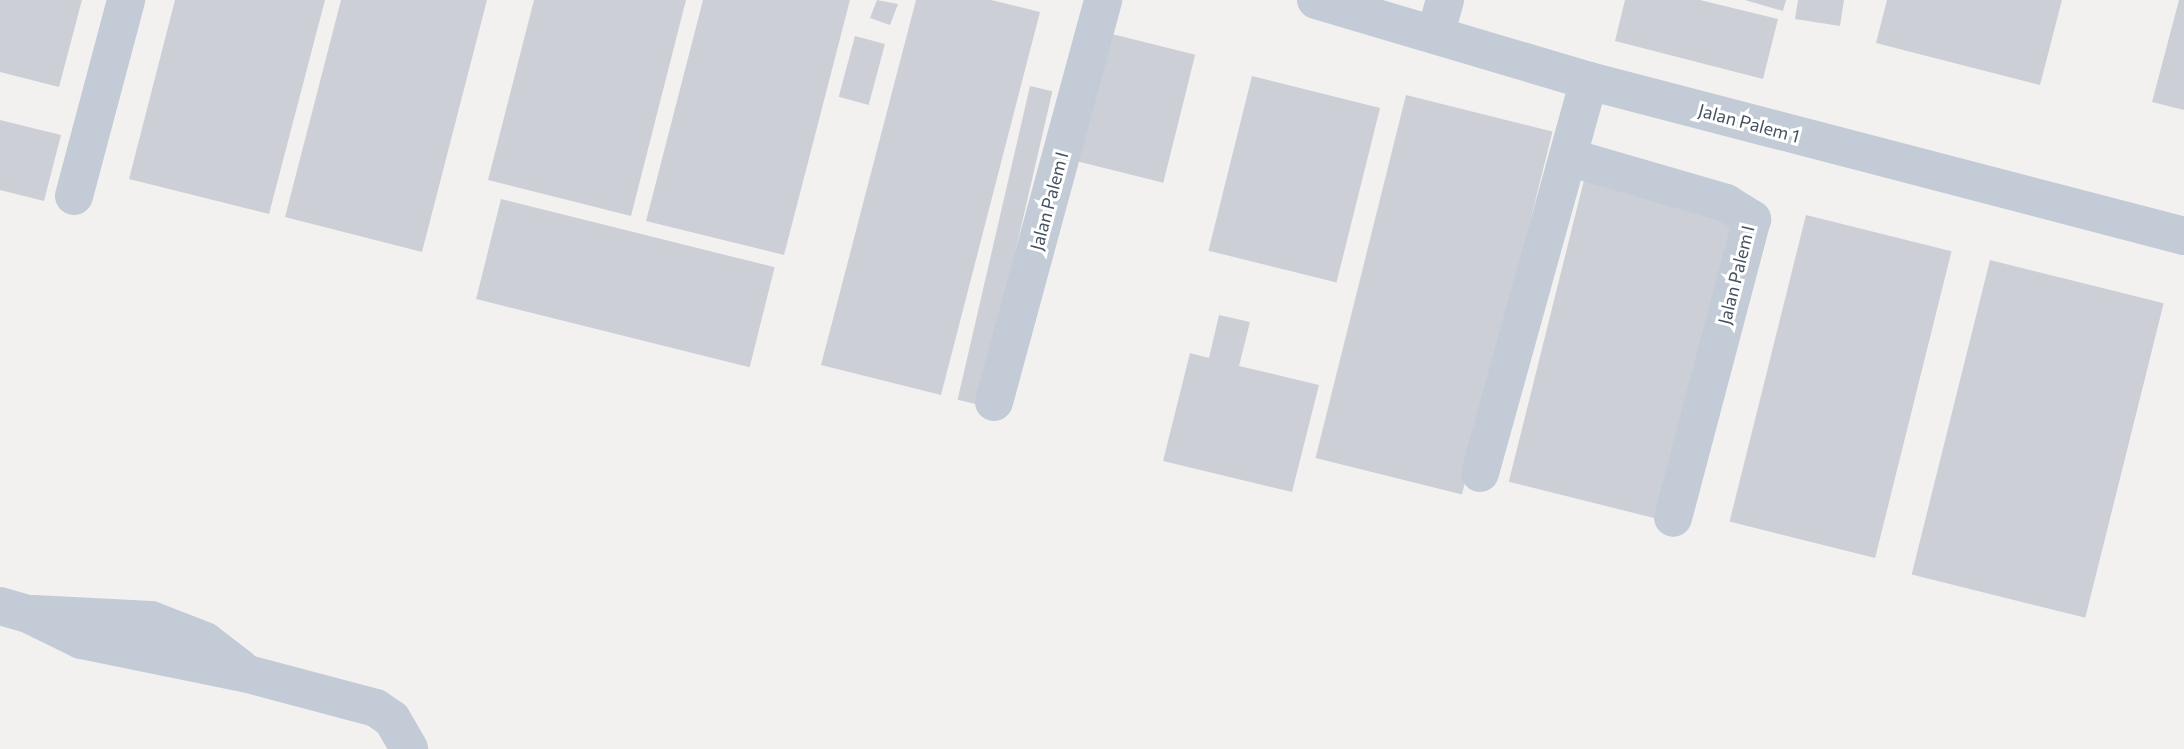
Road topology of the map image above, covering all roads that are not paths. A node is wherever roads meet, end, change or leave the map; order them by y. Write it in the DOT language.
graph roads {
  1 [pos="126,0"];
  2 [pos="1103,0"];
  3 [pos="1316,0"];
  4 [pos="1439,18"];
  5 [pos="1589,81"];
  6 [pos="1568,157"];
  7 [pos="74,196"];
  8 [pos="2184,236"];
  9 [pos="994,402"];
  10 [pos="1480,473"];
  11 [pos="1673,518"];
  12 [pos="14,610"];
  13 [pos="409,749"];
  1 -- 7 [label="street"];
  2 -- 9 [label="street, Jalan Palem I"];
  3 -- 4 [label="street, Jalan Palem 1"];
  4 -- 5 [label="street, Jalan Palem 1"];
  5 -- 6 [label="street"];
  5 -- 8 [label="street, Jalan Palem 1"];
  6 -- 10 [label="street"];
  6 -- 11 [label="street, Jalan Palem I"];
  12 -- 13 [label="street"];
}
